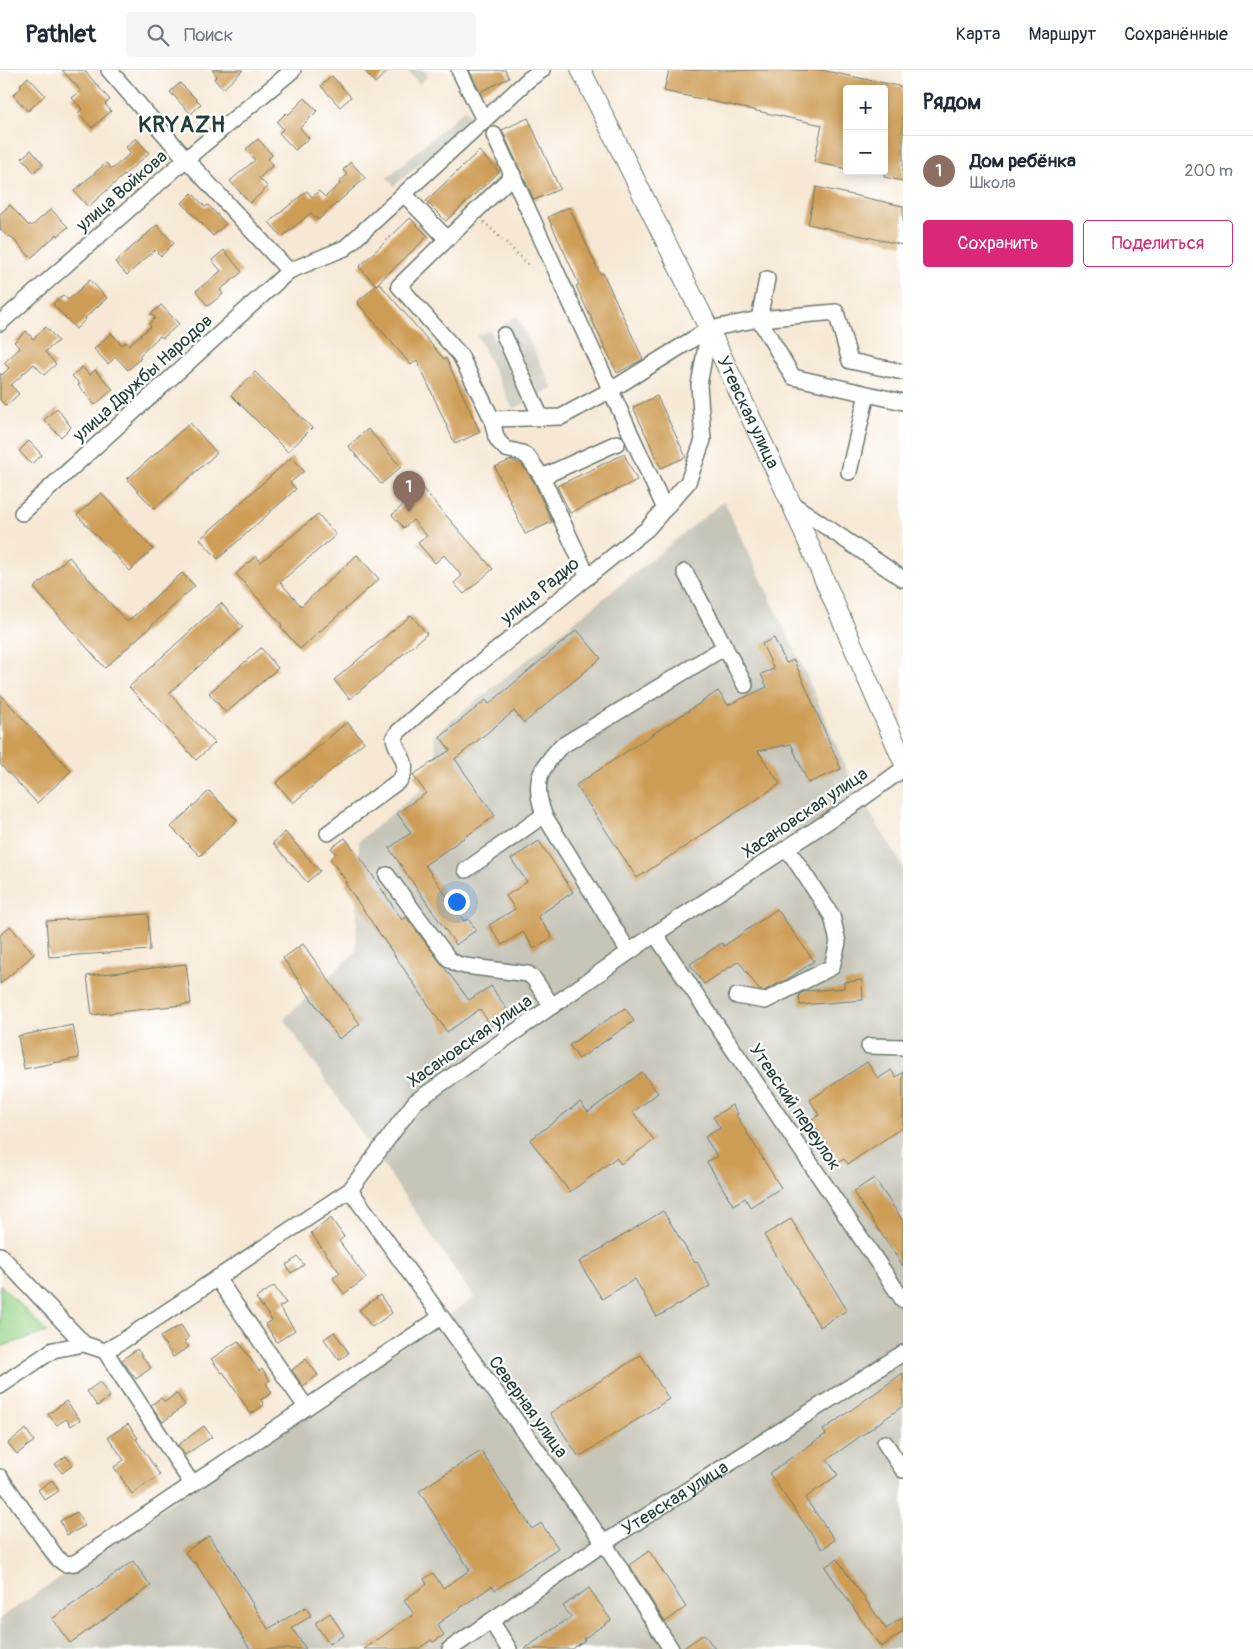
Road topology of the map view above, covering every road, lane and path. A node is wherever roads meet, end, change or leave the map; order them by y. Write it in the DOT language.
graph roads {
  1 [pos="109,70"];
  2 [pos="293,70"];
  3 [pos="459,70"];
  4 [pos="542,70"];
  5 [pos="581,70"];
  6 [pos="484,120"];
  7 [pos="494,135"];
  8 [pos="186,159"];
  9 [pos="512,175"];
  10 [pos="404,194"];
  11 [pos="474,213"];
  12 [pos="447,239"];
  13 [pos="531,267"];
  14 [pos="289,271"];
  15 [pos="767,279"];
  16 [pos="759,319"];
  17 [pos="0,323"];
  18 [pos="709,329"];
  19 [pos="504,335"];
  20 [pos="903,372"];
  21 [pos="611,390"];
  22 [pos="867,394"];
  23 [pos="903,402"];
  24 [pos="541,418"];
  25 [pos="492,419"];
  26 [pos="617,443"];
  27 [pos="849,472"];
  28 [pos="542,477"];
  29 [pos="791,502"];
  30 [pos="665,508"];
  31 [pos="22,513"];
  32 [pos="685,572"];
  33 [pos="588,577"];
  34 [pos="903,579"];
  35 [pos="725,647"];
  36 [pos="745,685"];
  37 [pos="903,761"];
  38 [pos="903,769"];
  39 [pos="544,815"];
  40 [pos="328,833"];
  41 [pos="787,848"];
  42 [pos="466,870"];
  43 [pos="387,874"];
  44 [pos="655,934"];
  45 [pos="629,952"];
  46 [pos="736,996"];
  47 [pos="552,1006"];
  48 [pos="869,1046"];
  49 [pos="903,1047"];
  50 [pos="350,1190"];
  51 [pos="0,1255"];
  52 [pos="217,1278"];
  53 [pos="903,1300"];
  54 [pos="441,1317"];
  55 [pos="84,1344"];
  56 [pos="105,1351"];
  57 [pos="903,1353"];
  58 [pos="0,1386"];
  59 [pos="306,1407"];
  60 [pos="885,1443"];
  61 [pos="903,1470"];
  62 [pos="0,1477"];
  63 [pos="192,1484"];
  64 [pos="604,1543"];
  65 [pos="491,1621"];
  66 [pos="450,1649"];
  67 [pos="509,1649"];
  68 [pos="671,1649"];
  1 -- 8 [label="street"];
  2 -- 8 [label="street, улица Войкова"];
  3 -- 6 [label="street"];
  4 -- 6 [label="street, улица Дружбы Народов"];
  5 -- 18 [label="main road, Утевская улица"];
  6 -- 10 [label="street, улица Дружбы Народов"];
  7 -- 9 [label="street"];
  8 -- 14 [label="street"];
  8 -- 17 [label="street, улица Войкова"];
  9 -- 11 [label="street"];
  9 -- 21 [label="street"];
  10 -- 12 [label="street"];
  10 -- 14 [label="street, улица Дружбы Народов"];
  11 -- 12 [label="street"];
  11 -- 13 [label="path"];
  12 -- 25 [label="street"];
  14 -- 31 [label="street, улица Дружбы Народов"];
  15 -- 16 [label="street"];
  16 -- 18 [label="street"];
  16 -- 20 [label="street"];
  16 -- 22 [label="street"];
  18 -- 21 [label="street"];
  18 -- 29 [label="main road, Утевская улица"];
  18 -- 30 [label="street, улица Радио"];
  19 -- 24 [label="street"];
  21 -- 24 [label="street"];
  21 -- 30 [label="street"];
  22 -- 23 [label="street"];
  22 -- 27 [label="street"];
  24 -- 25 [label="street"];
  25 -- 28 [label="street"];
  26 -- 28 [label="street"];
  28 -- 33 [label="street"];
  29 -- 34 [label="street"];
  29 -- 37 [label="main road, Утевская улица"];
  30 -- 33 [label="street, улица Радио"];
  32 -- 35 [label="street"];
  33 -- 40 [label="street, улица Радио"];
  35 -- 36 [label="street"];
  35 -- 39 [label="street"];
  38 -- 41 [label="street, Хасановская улица"];
  39 -- 42 [label="street"];
  39 -- 45 [label="street"];
  41 -- 44 [label="street, Хасановская улица"];
  41 -- 46 [label="street"];
  43 -- 47 [label="street"];
  44 -- 45 [label="street, Хасановская улица"];
  44 -- 53 [label="street, Утевский переулок"];
  45 -- 47 [label="street, Хасановская улица"];
  47 -- 50 [label="street, Хасановская улица"];
  48 -- 49 [label="street"];
  50 -- 52 [label="street, Хасановская улица"];
  50 -- 54 [label="street, Северная улица"];
  51 -- 55 [label="street"];
  52 -- 56 [label="street, Хасановская улица"];
  52 -- 59 [label="street"];
  54 -- 59 [label="street"];
  54 -- 64 [label="street, Северная улица"];
  55 -- 56 [label="street"];
  55 -- 58 [label="street"];
  56 -- 63 [label="street"];
  57 -- 64 [label="street, Утевская улица"];
  59 -- 63 [label="street"];
  60 -- 61 [label="street"];
  62 -- 63 [label="street"];
  64 -- 65 [label="street, Утевская улица"];
  64 -- 68 [label="street, Северная улица"];
  65 -- 66 [label="street, Утевская улица"];
  65 -- 67 [label="street"];
}
